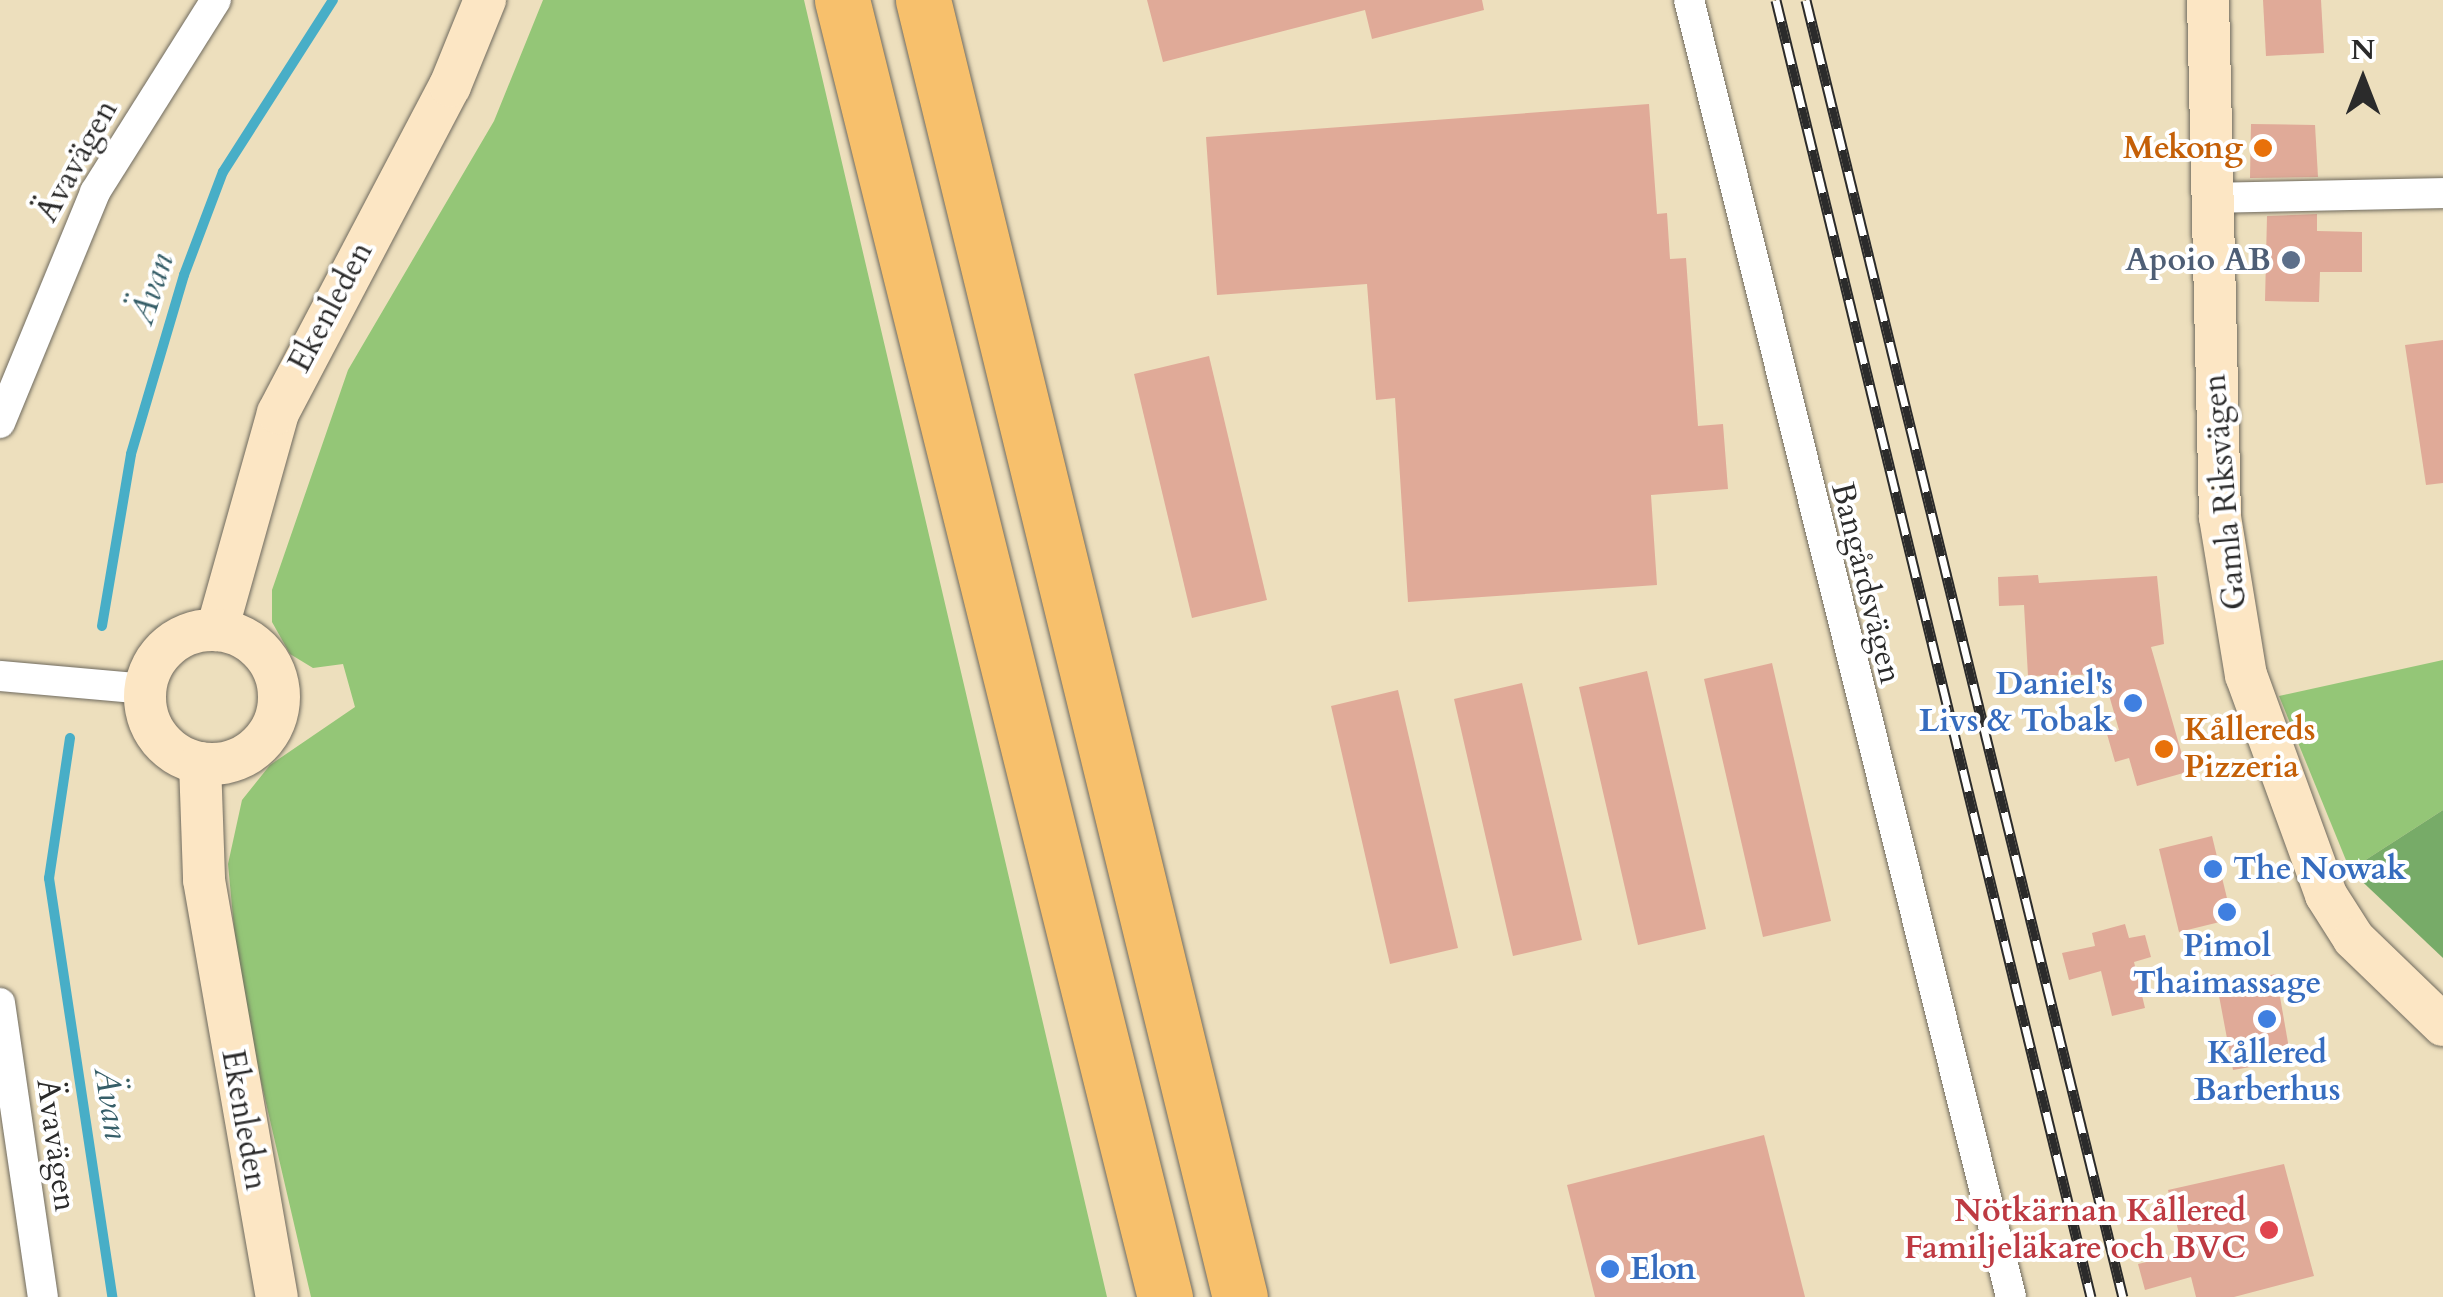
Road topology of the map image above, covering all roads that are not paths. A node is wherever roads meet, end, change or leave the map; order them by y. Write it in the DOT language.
graph roads {
  1 [pos="216,0"];
  2 [pos="485,0"];
  3 [pos="842,0"];
  4 [pos="923,0"];
  5 [pos="1689,0"];
  6 [pos="2208,0"];
  7 [pos="2443,193"];
  8 [pos="2210,198"];
  9 [pos="0,422"];
  10 [pos="217,630"];
  11 [pos="0,676"];
  12 [pos="145,689"];
  13 [pos="200,763"];
  14 [pos="0,1003"];
  15 [pos="2443,1024"];
  16 [pos="44,1297"];
  17 [pos="276,1297"];
  18 [pos="1165,1297"];
  19 [pos="1240,1297"];
  20 [pos="2012,1297"];
  1 -- 9 [label="street, Ävavägen"];
  2 -- 10 [label="street, Ekenleden"];
  3 -- 18 [label="highway"];
  4 -- 19 [label="highway"];
  5 -- 20 [label="street, Bangårdsvägen"];
  6 -- 8 [label="street, Gamla Riksvägen"];
  7 -- 8 [label="street"];
  8 -- 15 [label="street, Gamla Riksvägen"];
  10 -- 12 [label="street"];
  10 -- 13 [label="street"];
  11 -- 12 [label="street"];
  12 -- 13 [label="street"];
  13 -- 17 [label="street, Ekenleden"];
  14 -- 16 [label="street, Ävavägen"];
}
